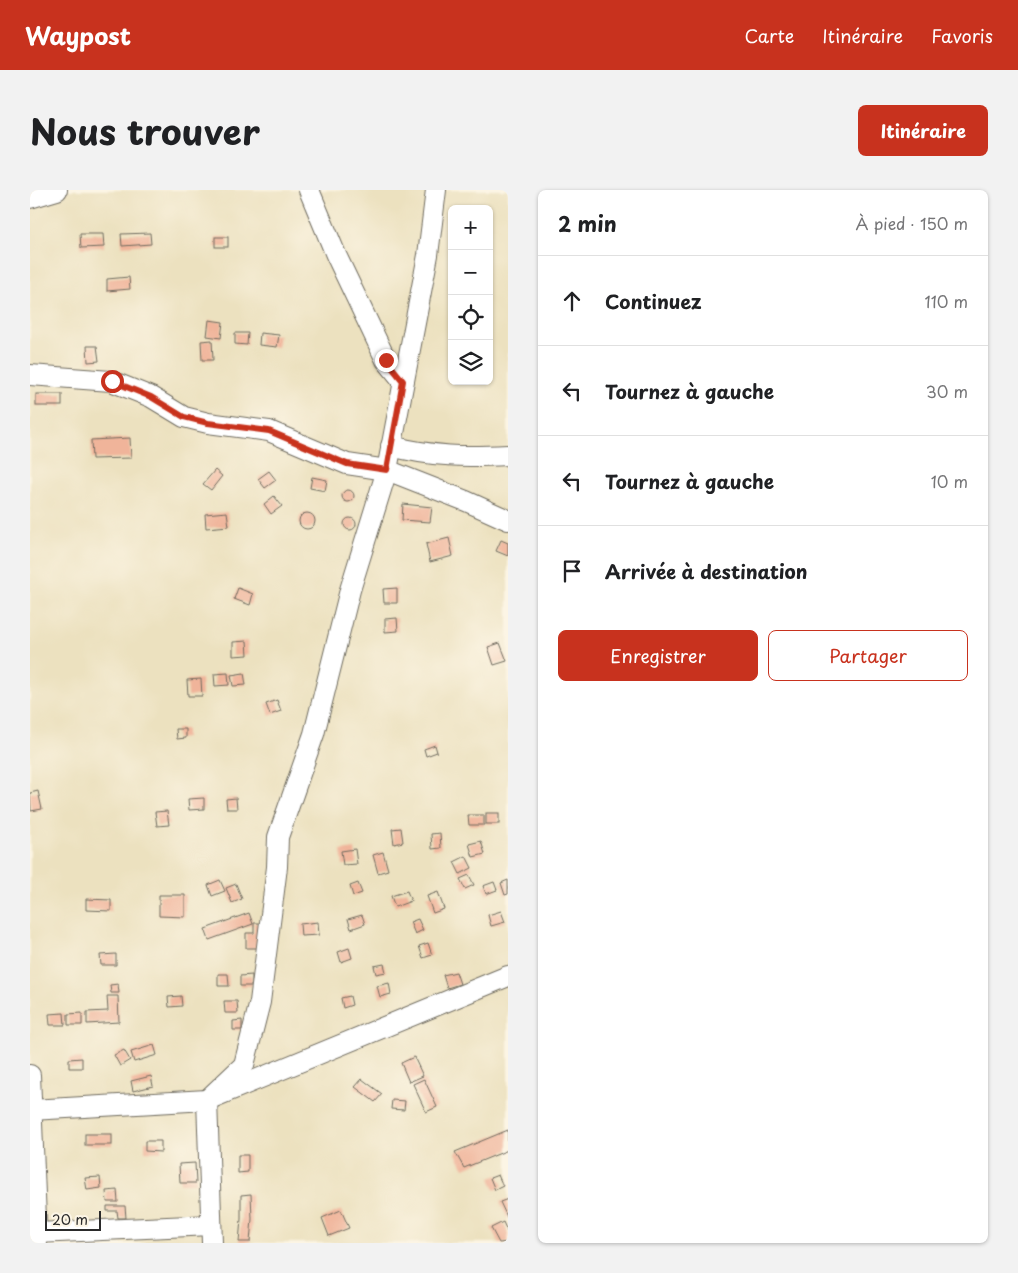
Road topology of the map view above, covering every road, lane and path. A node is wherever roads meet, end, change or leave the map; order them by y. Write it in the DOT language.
graph roads {
  1 [pos="57,190"];
  2 [pos="309,190"];
  3 [pos="433,190"];
  4 [pos="30,198"];
  5 [pos="30,375"];
  6 [pos="403,381"];
  7 [pos="391,446"];
  8 [pos="508,455"];
  9 [pos="387,470"];
  10 [pos="508,520"];
  11 [pos="508,976"];
  12 [pos="30,1075"];
  13 [pos="207,1100"];
  14 [pos="32,1110"];
  15 [pos="34,1221"];
  16 [pos="211,1234"];
  1 -- 4 [label="street"];
  2 -- 6 [label="street"];
  3 -- 6 [label="street"];
  5 -- 9 [label="street"];
  6 -- 7 [label="street"];
  7 -- 8 [label="street"];
  7 -- 9 [label="street"];
  9 -- 10 [label="street"];
  9 -- 13 [label="street"];
  11 -- 13 [label="street"];
  12 -- 14 [label="street"];
  13 -- 14 [label="street"];
  13 -- 16 [label="street"];
  14 -- 15 [label="street"];
  15 -- 16 [label="street"];
}
